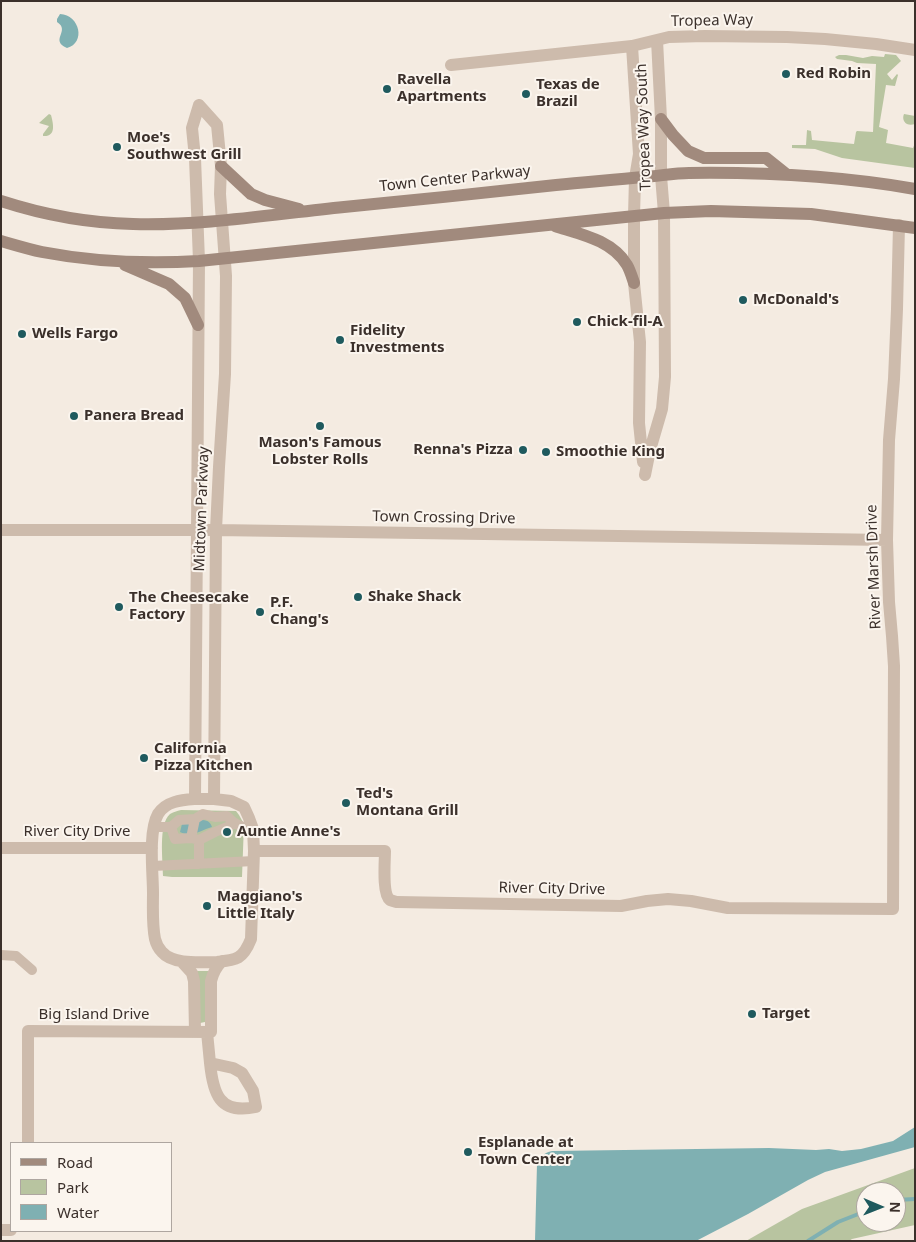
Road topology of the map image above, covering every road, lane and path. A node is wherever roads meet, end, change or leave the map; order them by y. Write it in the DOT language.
graph roads {
  1 [pos="657,40"];
  2 [pos="632,46"];
  3 [pos="915,50"];
  4 [pos="451,65"];
  5 [pos="661,118"];
  6 [pos="221,166"];
  7 [pos="786,174"];
  8 [pos="661,176"];
  9 [pos="636,178"];
  10 [pos="915,189"];
  11 [pos="1,201"];
  12 [pos="306,211"];
  13 [pos="664,213"];
  14 [pos="634,216"];
  15 [pos="222,220"];
  16 [pos="197,222"];
  17 [pos="550,224"];
  18 [pos="899,225"];
  19 [pos="915,228"];
  20 [pos="1,241"];
  21 [pos="225,258"];
  22 [pos="199,261"];
  23 [pos="118,262"];
  24 [pos="634,283"];
  25 [pos="198,325"];
  26 [pos="1,530"];
  27 [pos="197,530"];
  28 [pos="216,530"];
  29 [pos="887,540"];
  30 [pos="196,799"];
  31 [pos="214,799"];
  32 [pos="231,801"];
  33 [pos="174,803"];
  34 [pos="195,819"];
  35 [pos="231,820"];
  36 [pos="175,824"];
  37 [pos="154,827"];
  38 [pos="252,829"];
  39 [pos="195,839"];
  40 [pos="1,848"];
  41 [pos="152,848"];
  42 [pos="254,856"];
  43 [pos="199,864"];
  44 [pos="153,866"];
  45 [pos="893,909"];
  46 [pos="1,955"];
  47 [pos="222,961"];
  48 [pos="182,962"];
  49 [pos="32,970"];
  50 [pos="204,1032"];
  51 [pos="210,1063"];
  52 [pos="28,1142"];
  1 -- 2 [label="street, Tropea Way"];
  1 -- 3 [label="street, Tropea Way"];
  1 -- 5 [label="street, Tropea Way South"];
  2 -- 4 [label="street, Tropea Way"];
  2 -- 9 [label="street, Tropea Way South"];
  5 -- 7 [label="main road"];
  5 -- 8 [label="street, Tropea Way South"];
  6 -- 12 [label="main road"];
  6 -- 15 [label="street, Midtown Parkway"];
  6 -- 16 [label="street, Midtown Parkway"];
  7 -- 8 [label="main road, Town Center Parkway"];
  7 -- 10 [label="main road, Town Center Parkway"];
  8 -- 9 [label="main road, Town Center Parkway"];
  8 -- 13 [label="street, Tropea Way South"];
  9 -- 12 [label="main road, Town Center Parkway"];
  9 -- 14 [label="street, Tropea Way South"];
  11 -- 16 [label="main road, Town Center Parkway"];
  12 -- 15 [label="main road, Town Center Parkway"];
  13 -- 14 [label="main road"];
  13 -- 18 [label="main road"];
  13 -- 24 [label="street, Tropea Way South"];
  14 -- 17 [label="main road"];
  14 -- 24 [label="street, Tropea Way South"];
  15 -- 16 [label="main road, Town Center Parkway"];
  15 -- 21 [label="street, Midtown Parkway"];
  16 -- 22 [label="street, Midtown Parkway"];
  17 -- 21 [label="main road"];
  17 -- 24 [label="main road"];
  18 -- 19 [label="main road"];
  18 -- 29 [label="street, River Marsh Drive"];
  20 -- 23 [label="main road"];
  21 -- 22 [label="main road"];
  21 -- 28 [label="street, Midtown Parkway"];
  22 -- 23 [label="main road"];
  22 -- 25 [label="street, Midtown Parkway"];
  23 -- 25 [label="main road"];
  25 -- 27 [label="street, Midtown Parkway"];
  26 -- 27 [label="street, Town Crossing Drive"];
  27 -- 28 [label="street, Town Crossing Drive"];
  27 -- 30 [label="street, Midtown Parkway"];
  28 -- 29 [label="street, Town Crossing Drive"];
  28 -- 31 [label="street, Midtown Parkway"];
  29 -- 45 [label="street, River Marsh Drive"];
  30 -- 31 [label="street"];
  30 -- 33 [label="street"];
  31 -- 32 [label="street"];
  32 -- 35 [label="street"];
  32 -- 38 [label="street"];
  33 -- 36 [label="street"];
  33 -- 37 [label="street"];
  34 -- 35 [label="street"];
  34 -- 36 [label="street"];
  34 -- 39 [label="street"];
  35 -- 38 [label="street"];
  35 -- 39 [label="street"];
  36 -- 37 [label="street"];
  36 -- 39 [label="street"];
  37 -- 41 [label="street"];
  38 -- 42 [label="street"];
  39 -- 43 [label="street"];
  40 -- 41 [label="street, River City Drive"];
  41 -- 44 [label="street"];
  42 -- 43 [label="street"];
  42 -- 45 [label="street, River City Drive"];
  42 -- 47 [label="street"];
  43 -- 44 [label="street"];
  44 -- 48 [label="street"];
  46 -- 49 [label="street"];
  47 -- 48 [label="street"];
  47 -- 50 [label="street"];
  48 -- 50 [label="street"];
  50 -- 51 [label="street"];
  50 -- 52 [label="street, Big Island Drive"];
  51 -- 51 [label="street"];
}
